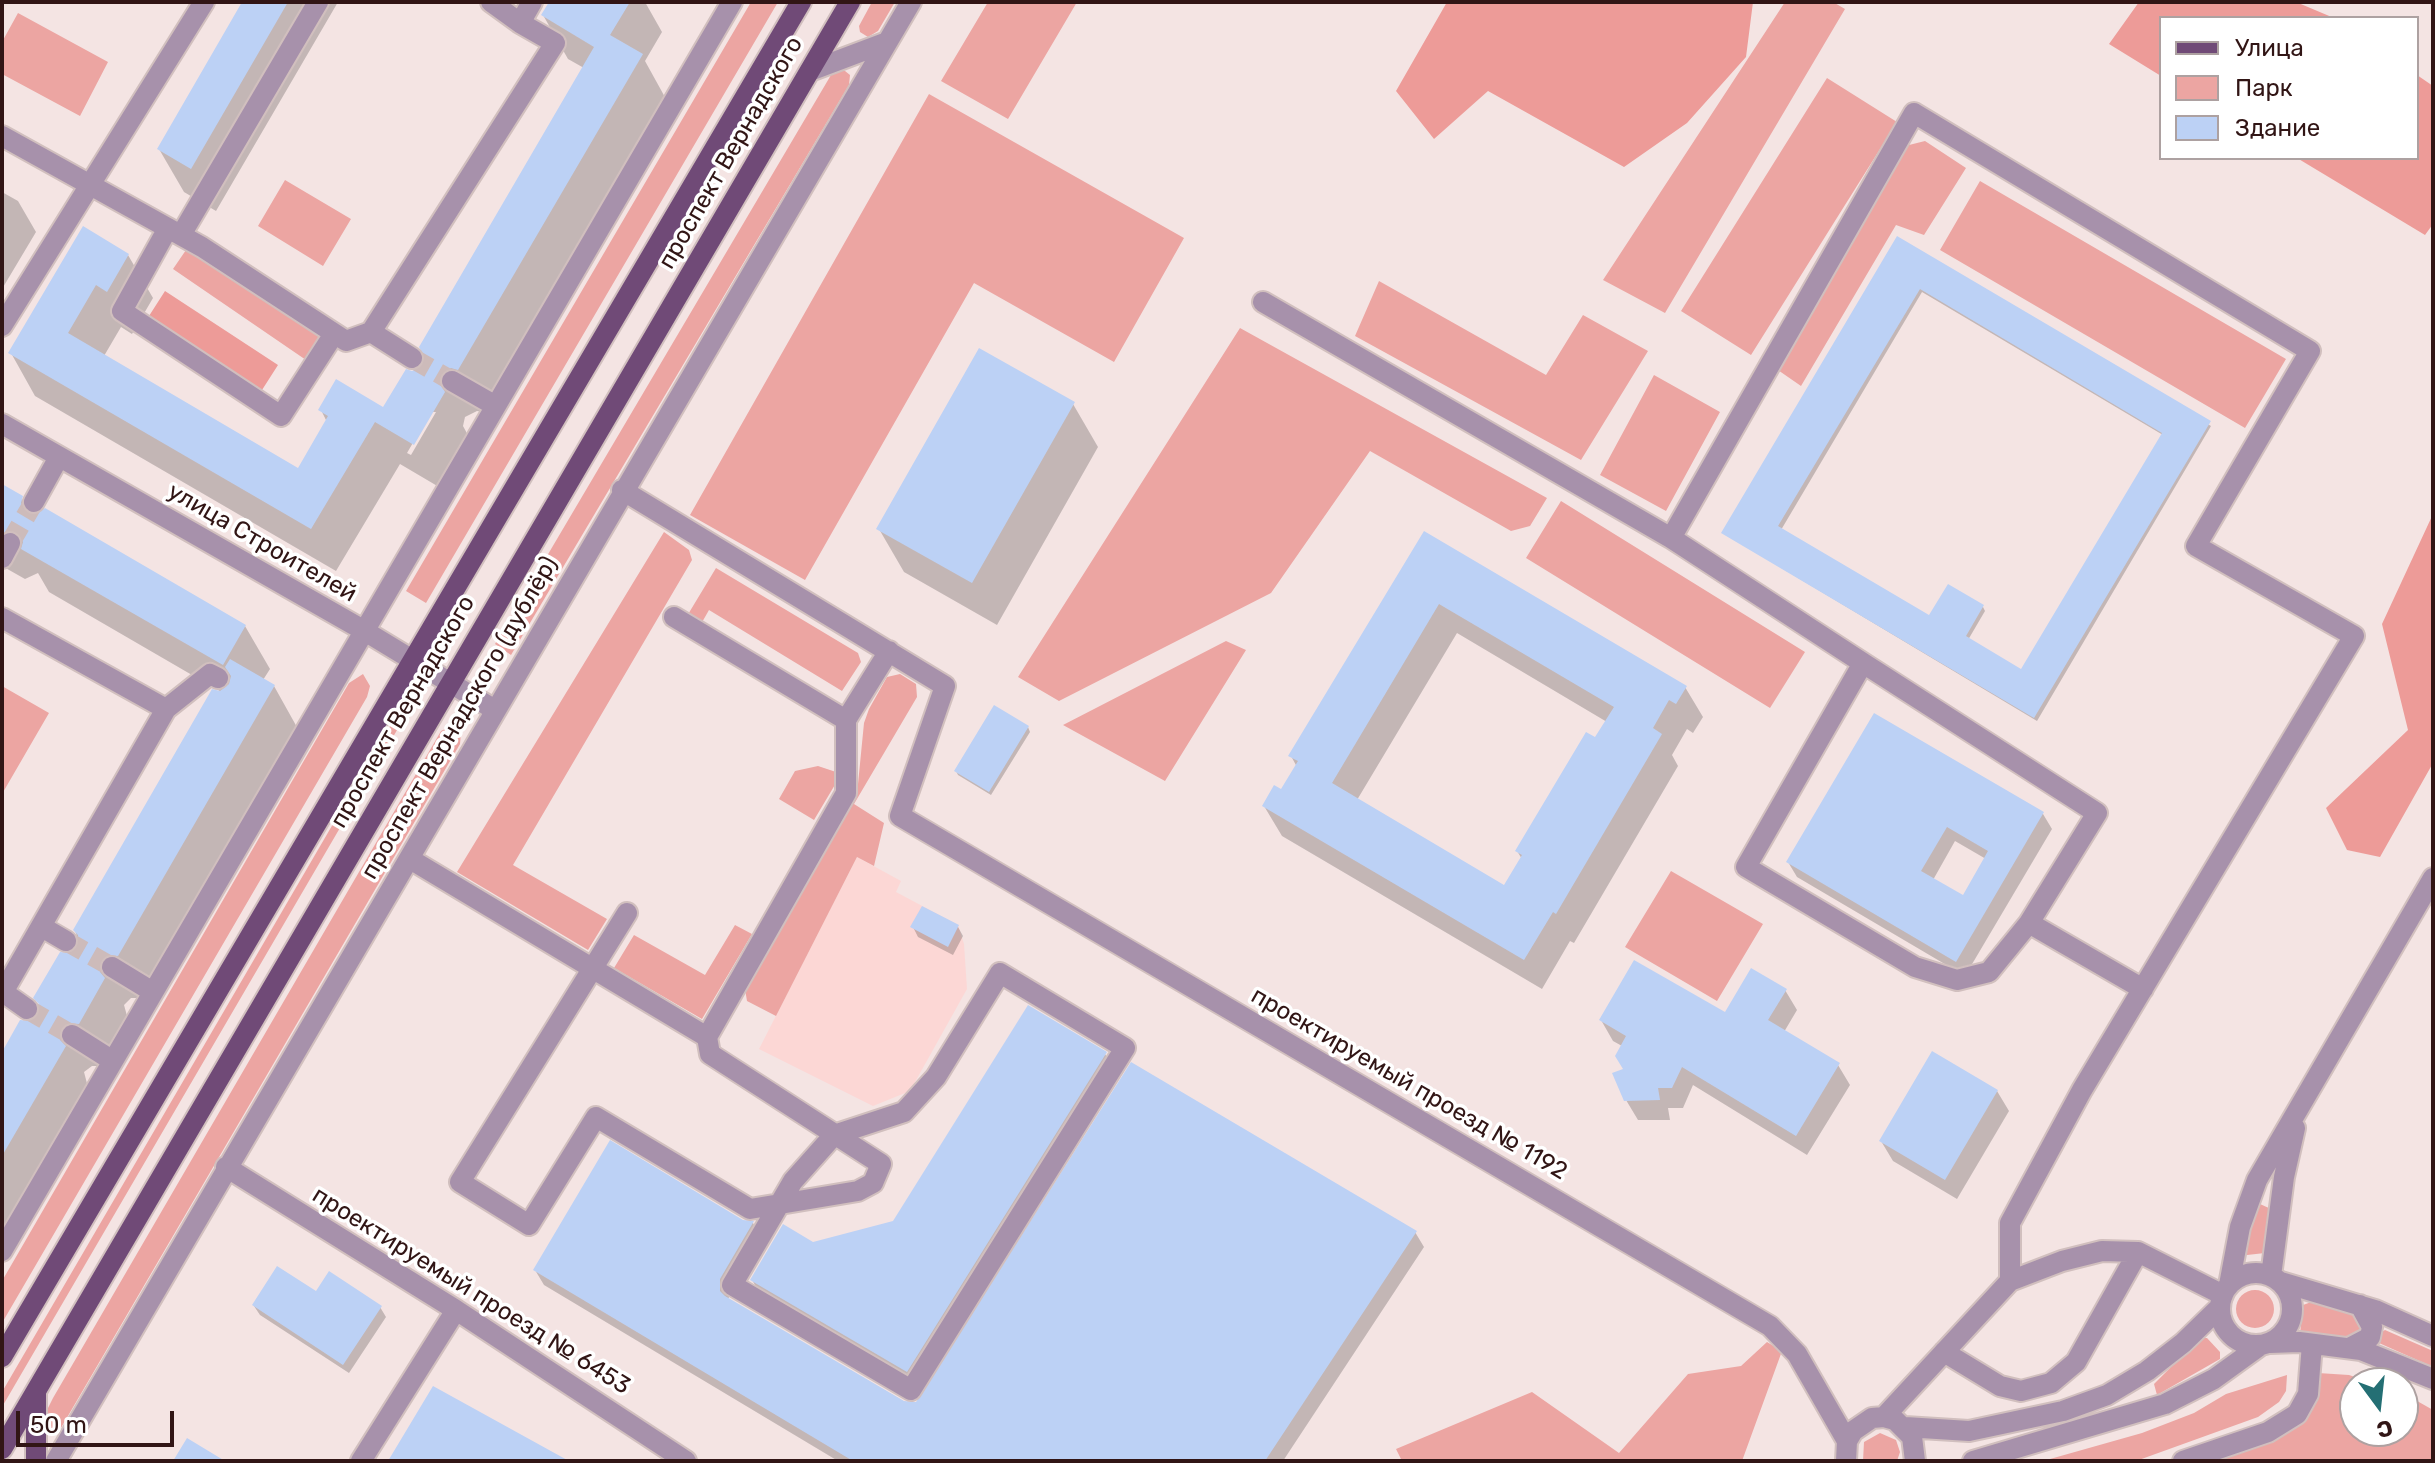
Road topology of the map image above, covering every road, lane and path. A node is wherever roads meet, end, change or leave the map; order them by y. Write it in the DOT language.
graph roads {
  1 [pos="204,2"];
  2 [pos="318,2"];
  3 [pos="491,2"];
  4 [pos="532,2"];
  5 [pos="732,2"];
  6 [pos="801,2"];
  7 [pos="850,2"];
  8 [pos="911,2"];
  9 [pos="520,23"];
  10 [pos="887,42"];
  11 [pos="810,71"];
  12 [pos="3,137"];
  13 [pos="88,186"];
  14 [pos="175,232"];
  15 [pos="1263,302"];
  16 [pos="2,326"];
  17 [pos="371,332"];
  18 [pos="334,334"];
  19 [pos="412,358"];
  20 [pos="452,381"];
  21 [pos="494,405"];
  22 [pos="2,424"];
  23 [pos="59,457"];
  24 [pos="622,490"];
  25 [pos="34,502"];
  26 [pos="1671,538"];
  27 [pos="674,617"];
  28 [pos="2,618"];
  29 [pos="363,630"];
  30 [pos="889,651"];
  31 [pos="412,661"];
  32 [pos="1863,663"];
  33 [pos="218,678"];
  34 [pos="449,683"];
  35 [pos="166,709"];
  36 [pos="495,710"];
  37 [pos="846,720"];
  38 [pos="410,859"];
  39 [pos="2433,878"];
  40 [pos="627,913"];
  41 [pos="2029,923"];
  42 [pos="42,927"];
  43 [pos="66,941"];
  44 [pos="112,967"];
  45 [pos="594,967"];
  46 [pos="2143,989"];
  47 [pos="153,992"];
  48 [pos="3,993"];
  49 [pos="27,1009"];
  50 [pos="72,1035"];
  51 [pos="707,1037"];
  52 [pos="113,1061"];
  53 [pos="2300,1109"];
  54 [pos="834,1135"];
  55 [pos="226,1167"];
  56 [pos="2,1251"];
  57 [pos="2138,1252"];
  58 [pos="2276,1279"];
  59 [pos="2010,1281"];
  60 [pos="2224,1296"];
  61 [pos="2360,1305"];
  62 [pos="456,1310"];
  63 [pos="2433,1336"];
  64 [pos="2265,1344"];
  65 [pos="2312,1344"];
  66 [pos="2349,1348"];
  67 [pos="1944,1352"];
  68 [pos="2,1357"];
  69 [pos="2433,1379"];
  70 [pos="36,1392"];
  71 [pos="1884,1417"];
  72 [pos="1905,1427"];
  73 [pos="2,1449"];
  74 [pos="1842,1454"];
  75 [pos="676,1458"];
  76 [pos="36,1461"];
  77 [pos="56,1461"];
  78 [pos="361,1461"];
  79 [pos="1915,1461"];
  80 [pos="1973,1461"];
  81 [pos="2183,1461"];
  1 -- 13 [label="street"];
  2 -- 14 [label="street"];
  3 -- 9 [label="street"];
  4 -- 9 [label="street"];
  5 -- 21 [label="street"];
  6 -- 31 [label="main road, проспект Вернадского"];
  7 -- 11 [label="main road, проспект Вернадского"];
  8 -- 10 [label="street, проспект Вернадского (дублёр)"];
  9 -- 17 [label="street"];
  10 -- 11 [label="street"];
  10 -- 24 [label="street, проспект Вернадского (дублёр)"];
  11 -- 34 [label="main road, проспект Вернадского"];
  12 -- 13 [label="street"];
  13 -- 14 [label="street"];
  13 -- 16 [label="street"];
  14 -- 18 [label="street"];
  14 -- 18 [label="street"];
  15 -- 26 [label="street"];
  17 -- 18 [label="street"];
  17 -- 19 [label="street"];
  20 -- 21 [label="street"];
  21 -- 29 [label="street"];
  22 -- 23 [label="street, улица Строителей"];
  23 -- 25 [label="street"];
  23 -- 29 [label="street, улица Строителей"];
  24 -- 30 [label="street"];
  24 -- 36 [label="street, проспект Вернадского (дублёр)"];
  26 -- 32 [label="street"];
  26 -- 46 [label="street"];
  27 -- 37 [label="street"];
  28 -- 35 [label="street"];
  29 -- 31 [label="street, улица Строителей"];
  29 -- 47 [label="street"];
  30 -- 37 [label="street"];
  30 -- 74 [label="street, проектируемый проезд № 1192"];
  31 -- 34 [label="street, улица Строителей"];
  31 -- 68 [label="main road, проспект Вернадского"];
  32 -- 41 [label="street"];
  32 -- 41 [label="street"];
  33 -- 35 [label="street"];
  34 -- 36 [label="street, улица Строителей"];
  34 -- 70 [label="main road, проспект Вернадского"];
  35 -- 42 [label="street"];
  36 -- 38 [label="street, проспект Вернадского (дублёр)"];
  37 -- 51 [label="street"];
  38 -- 45 [label="street"];
  38 -- 55 [label="street, проспект Вернадского (дублёр)"];
  39 -- 53 [label="street"];
  40 -- 45 [label="street"];
  41 -- 46 [label="street"];
  42 -- 43 [label="street"];
  42 -- 48 [label="street"];
  44 -- 47 [label="street"];
  45 -- 51 [label="street"];
  45 -- 54 [label="street"];
  46 -- 59 [label="street"];
  47 -- 52 [label="street"];
  48 -- 49 [label="street"];
  50 -- 52 [label="street"];
  51 -- 54 [label="street"];
  52 -- 56 [label="street"];
  53 -- 58 [label="street"];
  53 -- 60 [label="street"];
  54 -- 54 [label="street"];
  55 -- 62 [label="street, проектируемый проезд № 6453"];
  55 -- 77 [label="street, проспект Вернадского (дублёр)"];
  57 -- 59 [label="street"];
  57 -- 60 [label="street"];
  57 -- 67 [label="street"];
  58 -- 60 [label="street"];
  58 -- 61 [label="street"];
  58 -- 64 [label="street"];
  59 -- 67 [label="street"];
  60 -- 64 [label="street"];
  60 -- 72 [label="street"];
  61 -- 63 [label="street"];
  61 -- 66 [label="street"];
  62 -- 75 [label="street, проектируемый проезд № 6453"];
  62 -- 78 [label="street"];
  64 -- 65 [label="street"];
  64 -- 80 [label="street"];
  65 -- 66 [label="street"];
  65 -- 81 [label="street"];
  66 -- 69 [label="street"];
  67 -- 71 [label="street"];
  70 -- 73 [label="main road, проспект Вернадского"];
  70 -- 76 [label="main road"];
  71 -- 72 [label="street"];
  71 -- 74 [label="street"];
  72 -- 79 [label="street"];
}
